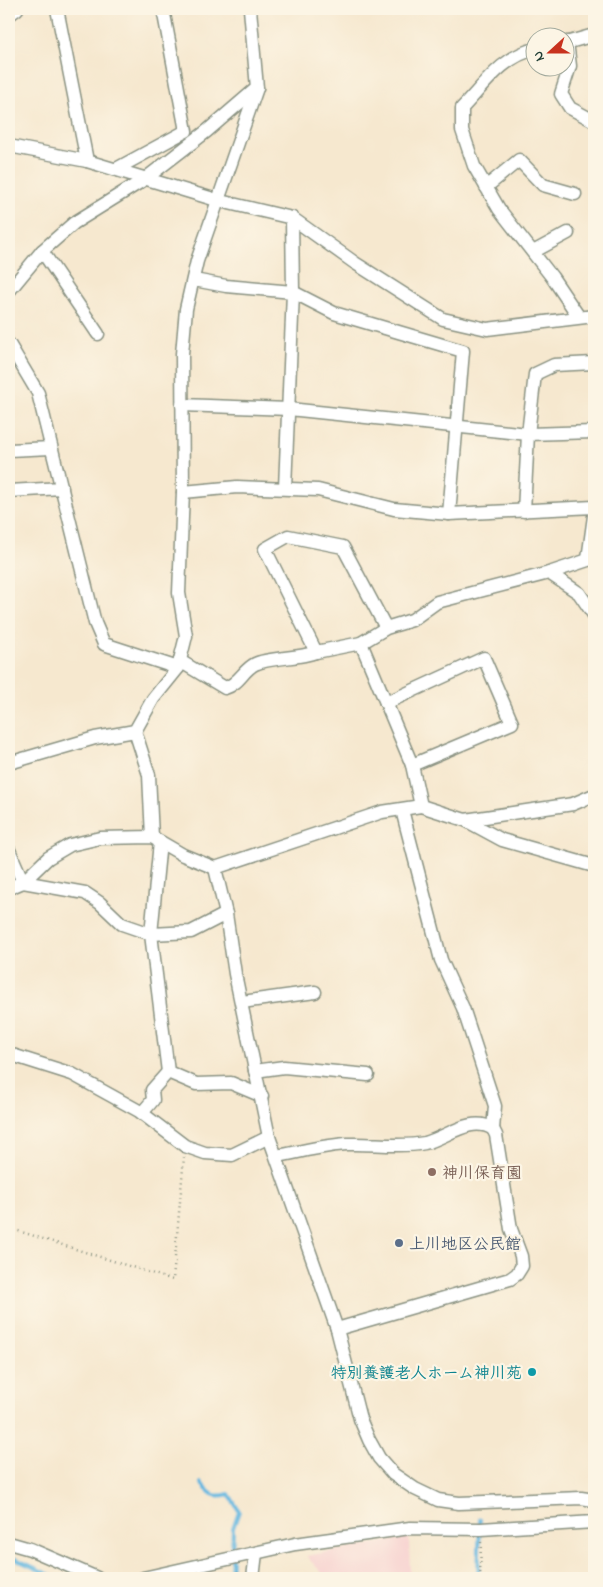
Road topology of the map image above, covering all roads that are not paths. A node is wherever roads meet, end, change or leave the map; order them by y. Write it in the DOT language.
graph roads {
  1 [pos="17,9"];
  2 [pos="57,9"];
  3 [pos="163,9"];
  4 [pos="250,9"];
  5 [pos="9,14"];
  6 [pos="594,35"];
  7 [pos="576,40"];
  8 [pos="526,51"];
  9 [pos="566,78"];
  10 [pos="257,88"];
  11 [pos="594,121"];
  12 [pos="9,146"];
  13 [pos="87,161"];
  14 [pos="116,169"];
  15 [pos="144,179"];
  16 [pos="486,187"];
  17 [pos="575,194"];
  18 [pos="220,200"];
  19 [pos="292,218"];
  20 [pos="568,233"];
  21 [pos="42,251"];
  22 [pos="533,252"];
  23 [pos="194,280"];
  24 [pos="9,291"];
  25 [pos="293,292"];
  26 [pos="594,316"];
  27 [pos="579,317"];
  28 [pos="98,334"];
  29 [pos="9,344"];
  30 [pos="594,363"];
  31 [pos="182,404"];
  32 [pos="289,409"];
  33 [pos="458,428"];
  34 [pos="594,432"];
  35 [pos="528,434"];
  36 [pos="51,448"];
  37 [pos="9,450"];
  38 [pos="62,488"];
  39 [pos="285,488"];
  40 [pos="9,490"];
  41 [pos="183,492"];
  42 [pos="594,507"];
  43 [pos="524,511"];
  44 [pos="449,514"];
  45 [pos="594,516"];
  46 [pos="591,558"];
  47 [pos="548,573"];
  48 [pos="594,615"];
  49 [pos="386,628"];
  50 [pos="361,643"];
  51 [pos="316,652"];
  52 [pos="179,664"];
  53 [pos="386,702"];
  54 [pos="135,730"];
  55 [pos="9,763"];
  56 [pos="412,765"];
  57 [pos="594,795"];
  58 [pos="420,806"];
  59 [pos="402,810"];
  60 [pos="465,820"];
  61 [pos="156,839"];
  62 [pos="9,850"];
  63 [pos="594,866"];
  64 [pos="215,868"];
  65 [pos="22,882"];
  66 [pos="9,888"];
  67 [pos="226,914"];
  68 [pos="151,934"];
  69 [pos="316,992"];
  70 [pos="242,1002"];
  71 [pos="9,1054"];
  72 [pos="168,1072"];
  73 [pos="255,1072"];
  74 [pos="368,1075"];
  75 [pos="262,1096"];
  76 [pos="142,1113"];
  77 [pos="492,1129"];
  78 [pos="269,1137"];
  79 [pos="276,1156"];
  80 [pos="338,1329"];
  81 [pos="594,1500"];
  82 [pos="594,1522"];
  83 [pos="9,1543"];
  84 [pos="256,1553"];
  85 [pos="70,1573"];
  86 [pos="96,1578"];
  87 [pos="143,1578"];
  88 [pos="253,1578"];
  1 -- 5 [label="street"];
  2 -- 13 [label="street"];
  3 -- 14 [label="street"];
  4 -- 10 [label="street"];
  6 -- 7 [label="street"];
  8 -- 16 [label="street"];
  9 -- 11 [label="street"];
  10 -- 15 [label="street"];
  10 -- 18 [label="street"];
  12 -- 13 [label="street"];
  13 -- 14 [label="street"];
  14 -- 15 [label="street"];
  15 -- 18 [label="street"];
  15 -- 21 [label="street"];
  16 -- 17 [label="street"];
  16 -- 22 [label="street"];
  18 -- 19 [label="street"];
  18 -- 23 [label="street"];
  19 -- 25 [label="street"];
  19 -- 27 [label="street"];
  20 -- 22 [label="street"];
  21 -- 24 [label="street"];
  21 -- 28 [label="street"];
  22 -- 27 [label="street"];
  23 -- 25 [label="street"];
  23 -- 31 [label="street"];
  25 -- 32 [label="street"];
  25 -- 33 [label="street"];
  26 -- 27 [label="street"];
  29 -- 36 [label="street"];
  30 -- 35 [label="street"];
  31 -- 32 [label="street"];
  31 -- 41 [label="street"];
  32 -- 33 [label="street"];
  32 -- 39 [label="street"];
  33 -- 35 [label="street"];
  33 -- 44 [label="street"];
  34 -- 35 [label="street"];
  35 -- 43 [label="street"];
  36 -- 37 [label="street"];
  36 -- 38 [label="street"];
  38 -- 40 [label="street"];
  38 -- 52 [label="street"];
  39 -- 41 [label="street"];
  39 -- 44 [label="street"];
  41 -- 52 [label="street"];
  42 -- 43 [label="street"];
  43 -- 44 [label="street"];
  45 -- 46 [label="street"];
  46 -- 47 [label="street"];
  47 -- 48 [label="street"];
  47 -- 49 [label="street"];
  49 -- 50 [label="street"];
  49 -- 51 [label="street"];
  50 -- 51 [label="street"];
  50 -- 53 [label="street"];
  51 -- 52 [label="street"];
  52 -- 54 [label="street"];
  53 -- 56 [label="street"];
  53 -- 56 [label="street"];
  54 -- 55 [label="street"];
  54 -- 61 [label="street"];
  56 -- 58 [label="street"];
  57 -- 60 [label="street"];
  58 -- 59 [label="street"];
  58 -- 60 [label="street"];
  59 -- 64 [label="street"];
  59 -- 77 [label="street"];
  60 -- 63 [label="street"];
  61 -- 64 [label="street"];
  61 -- 65 [label="street"];
  61 -- 68 [label="street"];
  62 -- 65 [label="street"];
  64 -- 67 [label="street"];
  65 -- 66 [label="street"];
  65 -- 68 [label="street"];
  67 -- 68 [label="street"];
  67 -- 70 [label="street"];
  68 -- 72 [label="street"];
  69 -- 70 [label="street"];
  70 -- 73 [label="street"];
  71 -- 76 [label="street"];
  72 -- 75 [label="street"];
  72 -- 76 [label="street"];
  73 -- 74 [label="street"];
  73 -- 75 [label="street"];
  75 -- 78 [label="street"];
  76 -- 78 [label="street"];
  77 -- 79 [label="street"];
  77 -- 80 [label="street"];
  78 -- 79 [label="street"];
  79 -- 80 [label="street"];
  80 -- 81 [label="street"];
  82 -- 84 [label="street"];
  83 -- 85 [label="street"];
  84 -- 87 [label="street"];
  84 -- 88 [label="street"];
  85 -- 86 [label="street"];
}
